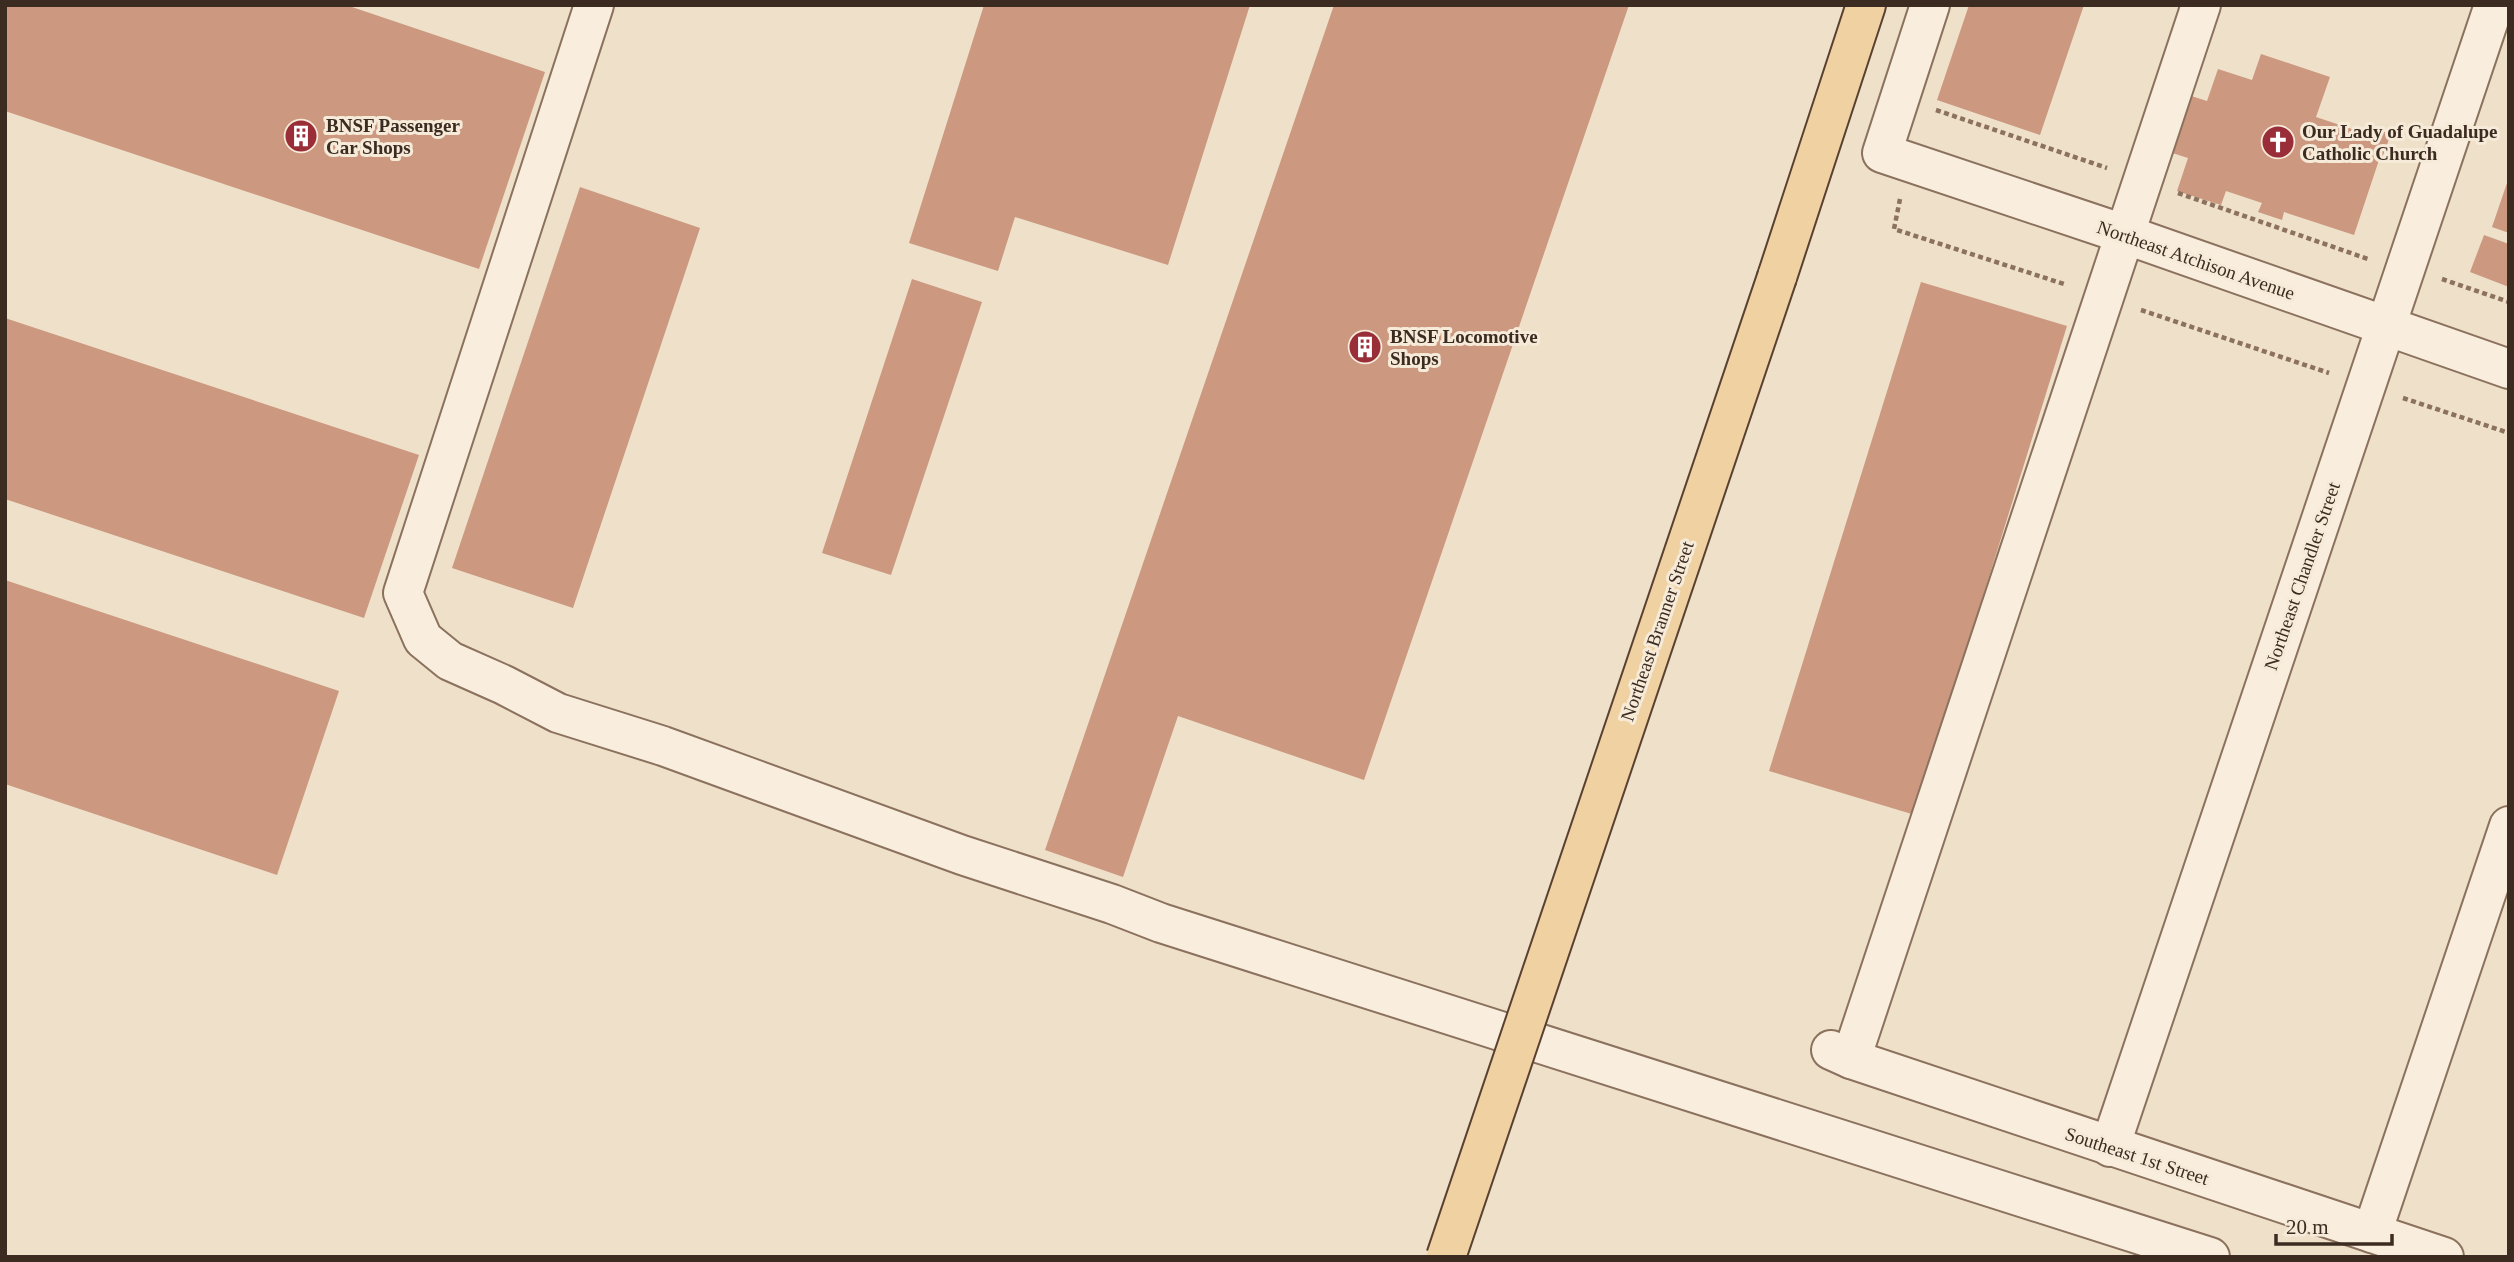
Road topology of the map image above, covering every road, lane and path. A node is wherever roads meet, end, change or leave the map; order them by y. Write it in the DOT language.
graph roads {
  1 [pos="594,5"];
  2 [pos="1866,5"];
  3 [pos="1930,5"];
  4 [pos="2201,5"];
  5 [pos="2494,5"];
  6 [pos="1894,229"];
  7 [pos="2124,234"];
  8 [pos="2105,297"];
  9 [pos="2386,327"];
  10 [pos="2509,369"];
  11 [pos="2366,386"];
  12 [pos="2509,433"];
  13 [pos="2509,827"];
  14 [pos="2110,1147"];
  15 [pos="2372,1233"];
  16 [pos="1446,1257"];
  17 [pos="2210,1257"];
  18 [pos="2444,1257"];
  1 -- 17 [label="street"];
  2 -- 16 [label="main road, Northeast Branner Street, bridge"];
  3 -- 7 [label="street, Northeast Atchison Avenue"];
  4 -- 7 [label="street"];
  5 -- 9 [label="street, Northeast Chandler Street"];
  6 -- 8 [label="path"];
  7 -- 8 [label="street"];
  7 -- 9 [label="street, Northeast Atchison Avenue"];
  8 -- 11 [label="path"];
  8 -- 14 [label="street, Southeast 1st Street"];
  9 -- 10 [label="street, Northeast Atchison Avenue"];
  9 -- 11 [label="street, Northeast Chandler Street"];
  11 -- 12 [label="path"];
  11 -- 14 [label="street, Northeast Chandler Street"];
  13 -- 15 [label="street"];
  14 -- 15 [label="street, Southeast 1st Street"];
  15 -- 18 [label="street, Southeast 1st Street"];
}
